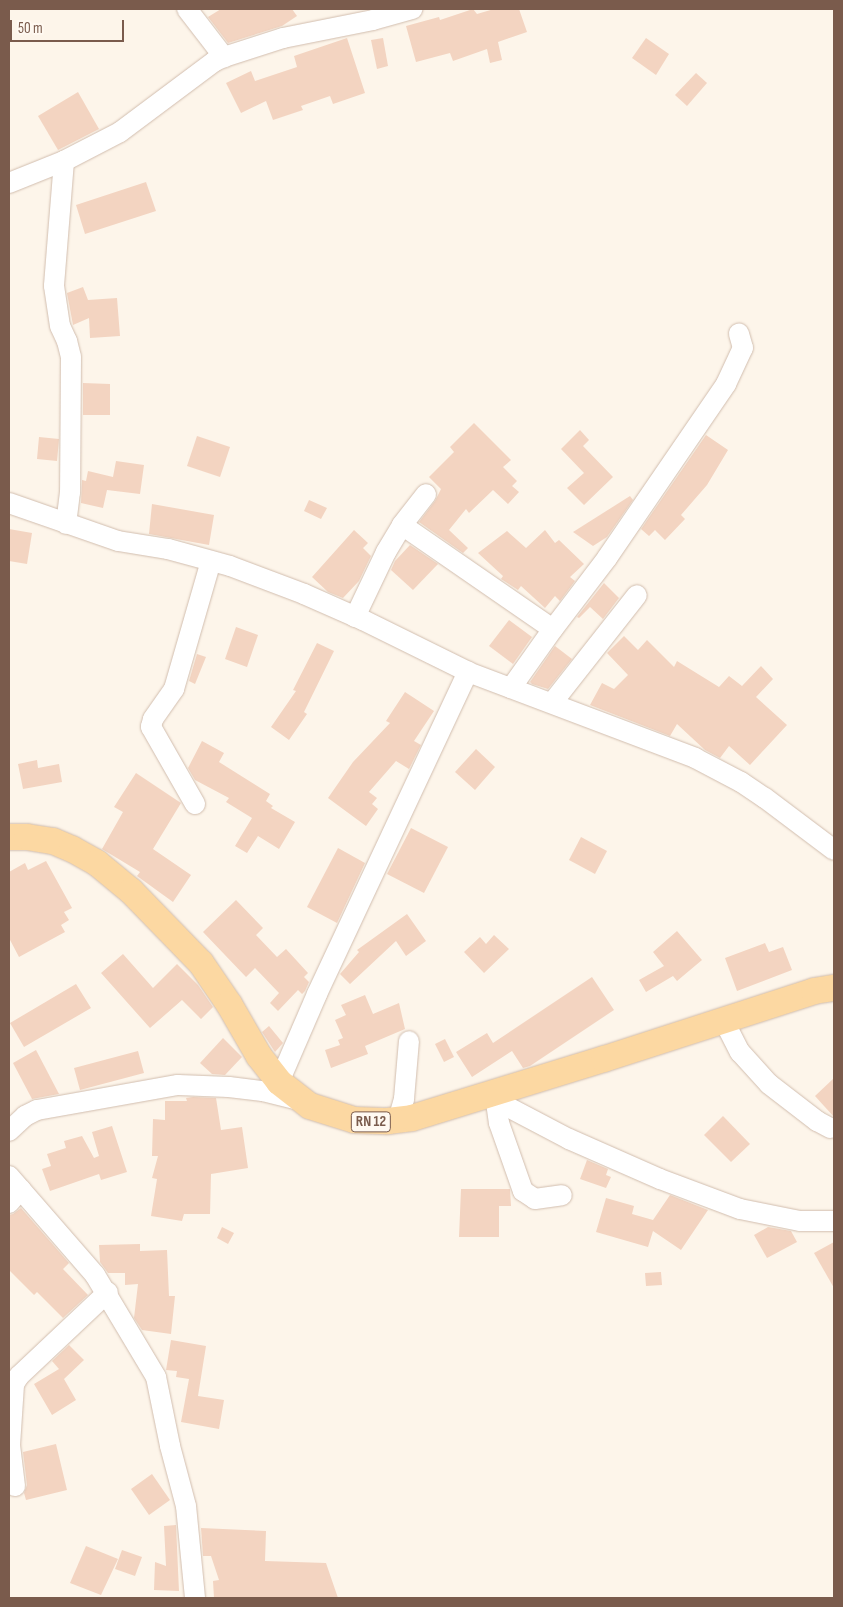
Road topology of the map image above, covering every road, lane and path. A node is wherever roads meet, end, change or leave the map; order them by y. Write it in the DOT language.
graph roads {
  1 [pos="187,9"];
  2 [pos="412,9"];
  3 [pos="224,57"];
  4 [pos="64,161"];
  5 [pos="9,183"];
  6 [pos="739,334"];
  7 [pos="426,494"];
  8 [pos="9,503"];
  9 [pos="66,524"];
  10 [pos="402,525"];
  11 [pos="210,561"];
  12 [pos="637,595"];
  13 [pos="356,617"];
  14 [pos="552,628"];
  15 [pos="468,672"];
  16 [pos="511,688"];
  17 [pos="552,703"];
  18 [pos="195,804"];
  19 [pos="9,837"];
  20 [pos="834,850"];
  21 [pos="834,988"];
  22 [pos="724,1020"];
  23 [pos="409,1041"];
  24 [pos="279,1082"];
  25 [pos="299,1099"];
  26 [pos="491,1099"];
  27 [pos="398,1120"];
  28 [pos="830,1128"];
  29 [pos="9,1131"];
  30 [pos="13,1189"];
  31 [pos="562,1195"];
  32 [pos="834,1220"];
  33 [pos="108,1292"];
  34 [pos="15,1486"];
  35 [pos="195,1598"];
  1 -- 3 [label="street"];
  2 -- 3 [label="street"];
  3 -- 4 [label="street"];
  4 -- 5 [label="street"];
  4 -- 9 [label="street"];
  6 -- 14 [label="street"];
  7 -- 10 [label="street"];
  8 -- 9 [label="street"];
  9 -- 11 [label="street"];
  10 -- 13 [label="street"];
  10 -- 14 [label="street"];
  11 -- 13 [label="street"];
  11 -- 18 [label="street"];
  12 -- 17 [label="street"];
  13 -- 15 [label="street"];
  14 -- 16 [label="street"];
  15 -- 16 [label="street"];
  15 -- 24 [label="street"];
  16 -- 17 [label="street"];
  17 -- 20 [label="street"];
  19 -- 24 [label="main road, RN 12"];
  21 -- 22 [label="main road, RN 12"];
  22 -- 26 [label="main road, RN 12"];
  22 -- 28 [label="street"];
  23 -- 27 [label="street"];
  24 -- 25 [label="main road, RN 12"];
  25 -- 27 [label="main road, RN 12"];
  25 -- 29 [label="street"];
  26 -- 27 [label="main road, RN 12"];
  26 -- 31 [label="street"];
  26 -- 32 [label="street"];
  30 -- 33 [label="street"];
  33 -- 34 [label="street"];
  33 -- 35 [label="street"];
}
